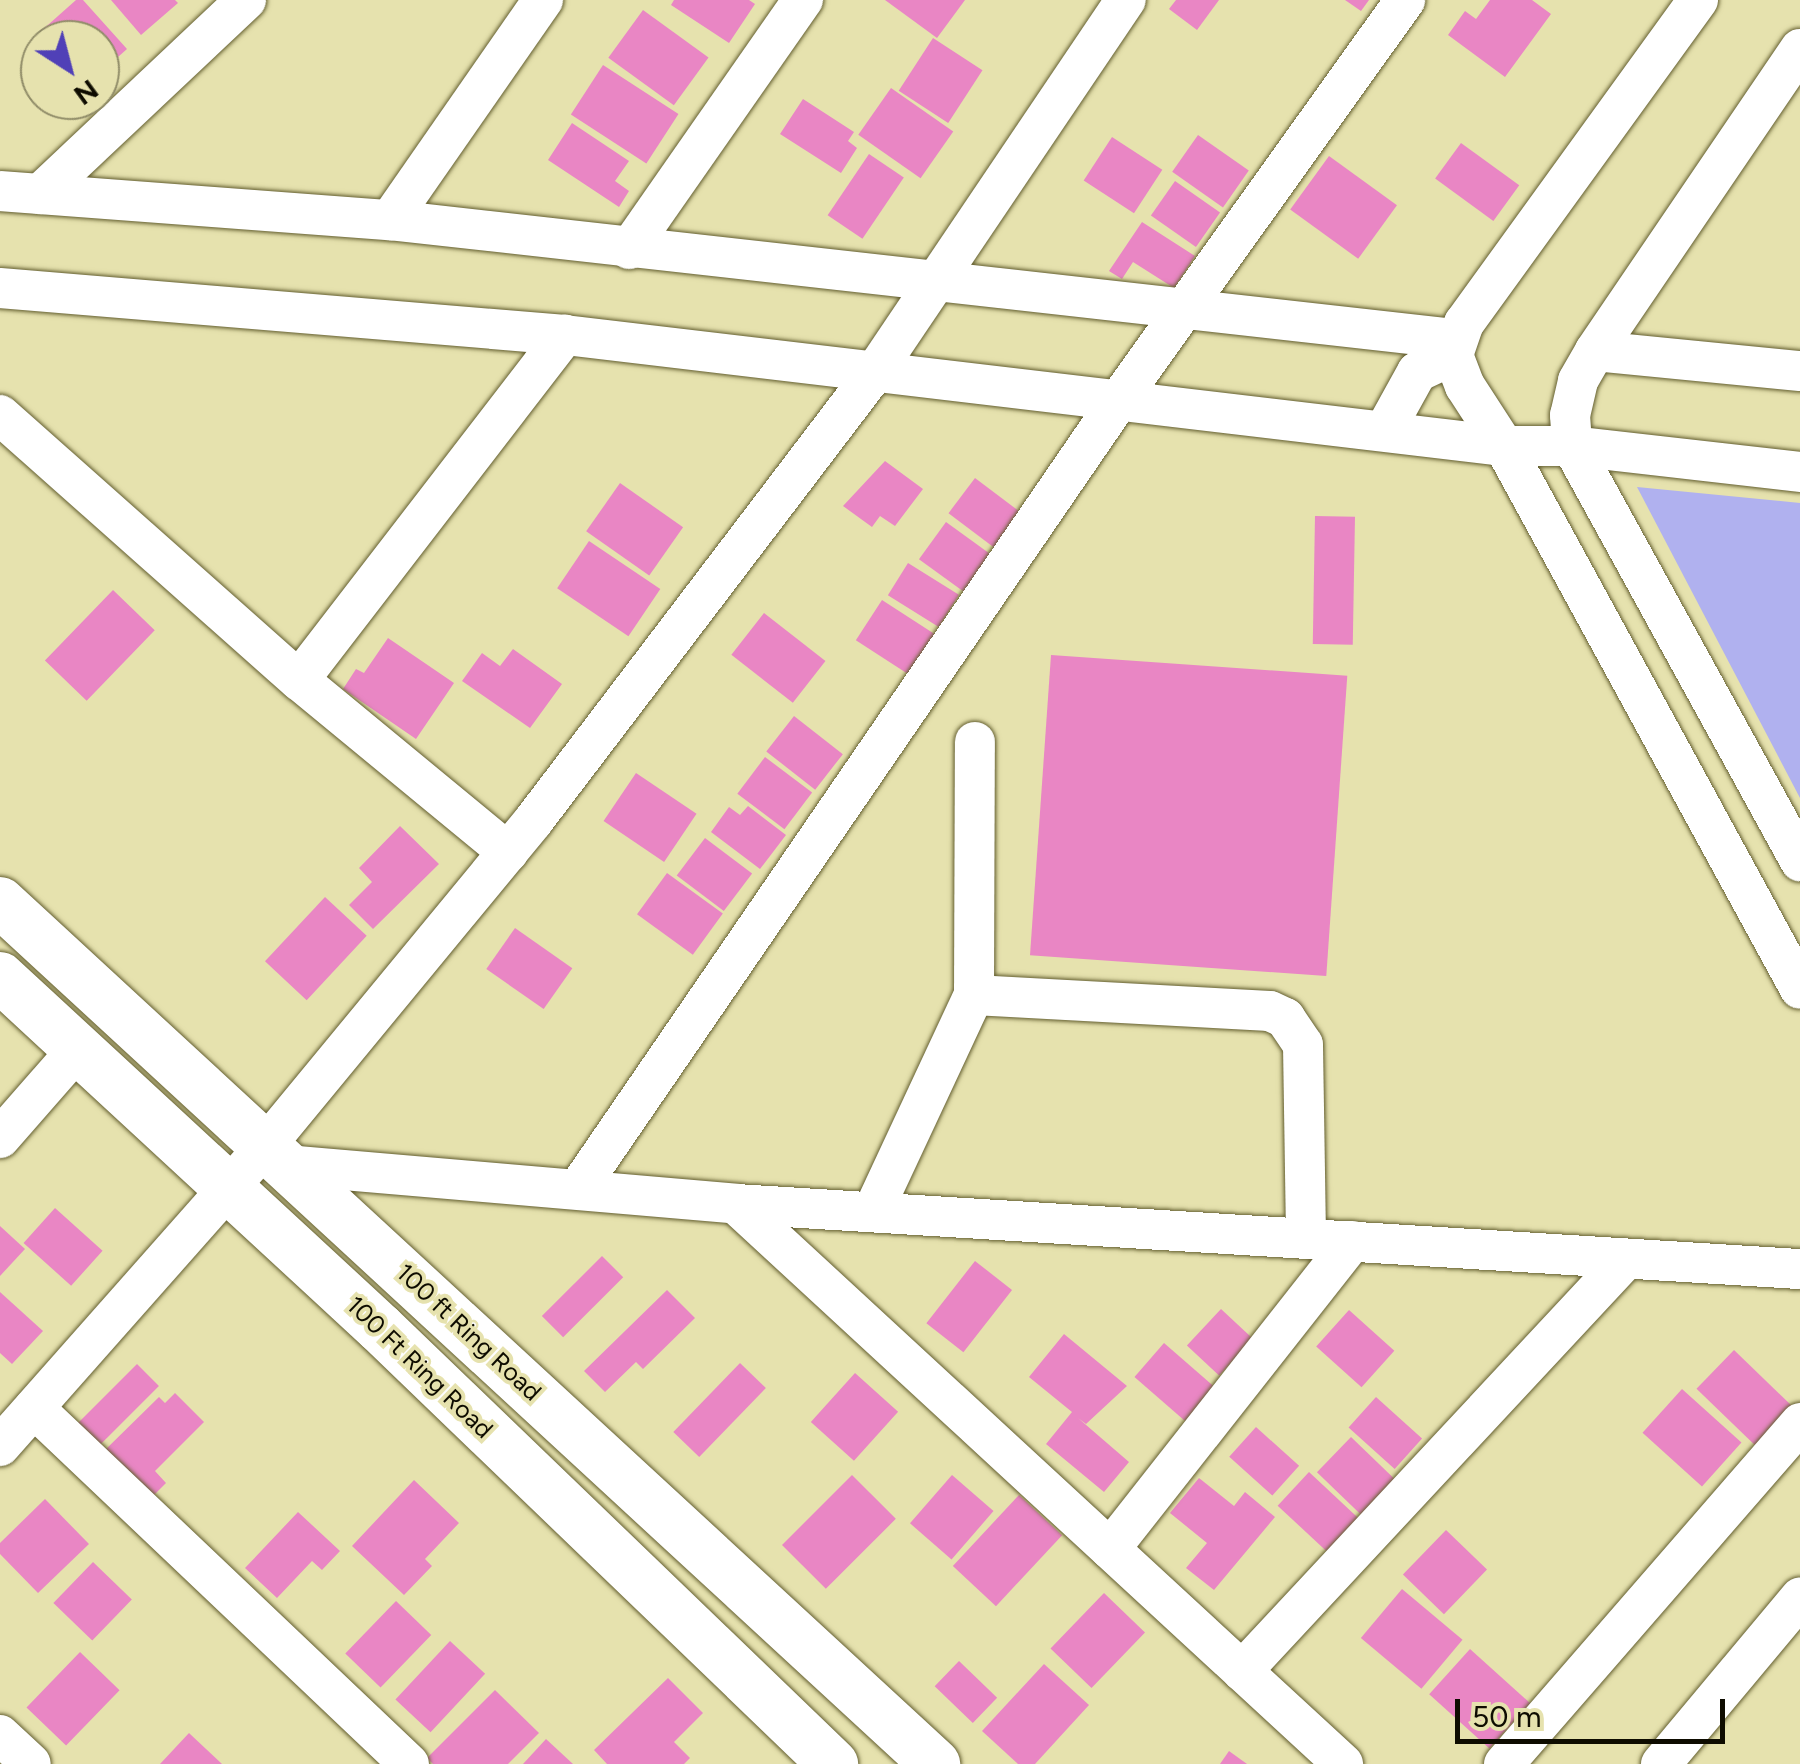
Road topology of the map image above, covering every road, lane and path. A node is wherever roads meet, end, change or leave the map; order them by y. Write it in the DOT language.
graph roads {
  1 [pos="246,0"];
  2 [pos="543,0"];
  3 [pos="803,0"];
  4 [pos="1126,0"];
  5 [pos="1405,0"];
  6 [pos="1698,0"];
  7 [pos="1800,49"];
  8 [pos="0,190"];
  9 [pos="40,194"];
  10 [pos="390,220"];
  11 [pos="629,249"];
  12 [pos="931,286"];
  13 [pos="0,288"];
  14 [pos="1189,307"];
  15 [pos="564,335"];
  16 [pos="1454,347"];
  17 [pos="1595,351"];
  18 [pos="1800,371"];
  19 [pos="874,372"];
  20 [pos="1121,397"];
  21 [pos="0,415"];
  22 [pos="1386,430"];
  23 [pos="1504,446"];
  24 [pos="1572,446"];
  25 [pos="1800,472"];
  26 [pos="300,680"];
  27 [pos="976,742"];
  28 [pos="508,852"];
  29 [pos="1800,861"];
  30 [pos="0,902"];
  31 [pos="0,977"];
  32 [pos="1800,988"];
  33 [pos="974,995"];
  34 [pos="78,1050"];
  35 [pos="0,1138"];
  36 [pos="276,1154"];
  37 [pos="580,1186"];
  38 [pos="227,1188"];
  39 [pos="736,1204"];
  40 [pos="808,1206"];
  41 [pos="875,1207"];
  42 [pos="1306,1238"];
  43 [pos="1352,1241"];
  44 [pos="1626,1260"];
  45 [pos="1800,1269"];
  46 [pos="811,1272"];
  47 [pos="34,1408"];
  48 [pos="1800,1424"];
  49 [pos="0,1446"];
  50 [pos="1110,1550"];
  51 [pos="1800,1598"];
  52 [pos="1242,1671"];
  53 [pos="0,1735"];
  54 [pos="31,1764"];
  55 [pos="410,1764"];
  56 [pos="833,1764"];
  57 [pos="936,1764"];
  58 [pos="1343,1764"];
  59 [pos="1504,1764"];
  60 [pos="1660,1764"];
  1 -- 9 [label="street"];
  2 -- 10 [label="street"];
  3 -- 11 [label="street"];
  4 -- 12 [label="street"];
  5 -- 14 [label="street"];
  6 -- 16 [label="street"];
  7 -- 17 [label="street"];
  8 -- 9 [label="street"];
  9 -- 10 [label="street"];
  10 -- 11 [label="street"];
  11 -- 12 [label="street"];
  12 -- 14 [label="street"];
  12 -- 19 [label="street"];
  13 -- 15 [label="street"];
  14 -- 16 [label="street"];
  14 -- 20 [label="street"];
  15 -- 19 [label="street"];
  15 -- 26 [label="street"];
  16 -- 22 [label="street"];
  16 -- 23 [label="street"];
  17 -- 18 [label="street"];
  17 -- 24 [label="street"];
  19 -- 20 [label="street"];
  19 -- 28 [label="street"];
  20 -- 22 [label="street"];
  20 -- 37 [label="street"];
  21 -- 26 [label="street"];
  22 -- 23 [label="street"];
  23 -- 24 [label="street"];
  23 -- 32 [label="street"];
  24 -- 25 [label="street"];
  24 -- 29 [label="street"];
  26 -- 28 [label="street"];
  27 -- 33 [label="street"];
  28 -- 36 [label="street"];
  30 -- 36 [label="main road, 100 ft Ring Road"];
  31 -- 34 [label="main road, 100 Ft Ring Road"];
  33 -- 41 [label="street"];
  33 -- 42 [label="street"];
  34 -- 35 [label="street"];
  34 -- 38 [label="main road, 100 Ft Ring Road"];
  36 -- 37 [label="street"];
  36 -- 38 [label="street"];
  36 -- 57 [label="main road, 100 ft Ring Road"];
  37 -- 39 [label="street"];
  38 -- 47 [label="street"];
  38 -- 56 [label="main road, 100 Ft Ring Road"];
  39 -- 40 [label="street"];
  39 -- 46 [label="street"];
  40 -- 41 [label="street"];
  40 -- 46 [label="street"];
  41 -- 42 [label="street"];
  42 -- 43 [label="street"];
  43 -- 44 [label="street"];
  43 -- 50 [label="street"];
  44 -- 45 [label="street"];
  44 -- 52 [label="street"];
  46 -- 50 [label="street"];
  47 -- 49 [label="street"];
  47 -- 55 [label="street"];
  48 -- 59 [label="street"];
  50 -- 52 [label="street"];
  51 -- 60 [label="street"];
  52 -- 58 [label="street"];
  53 -- 54 [label="street"];
}
